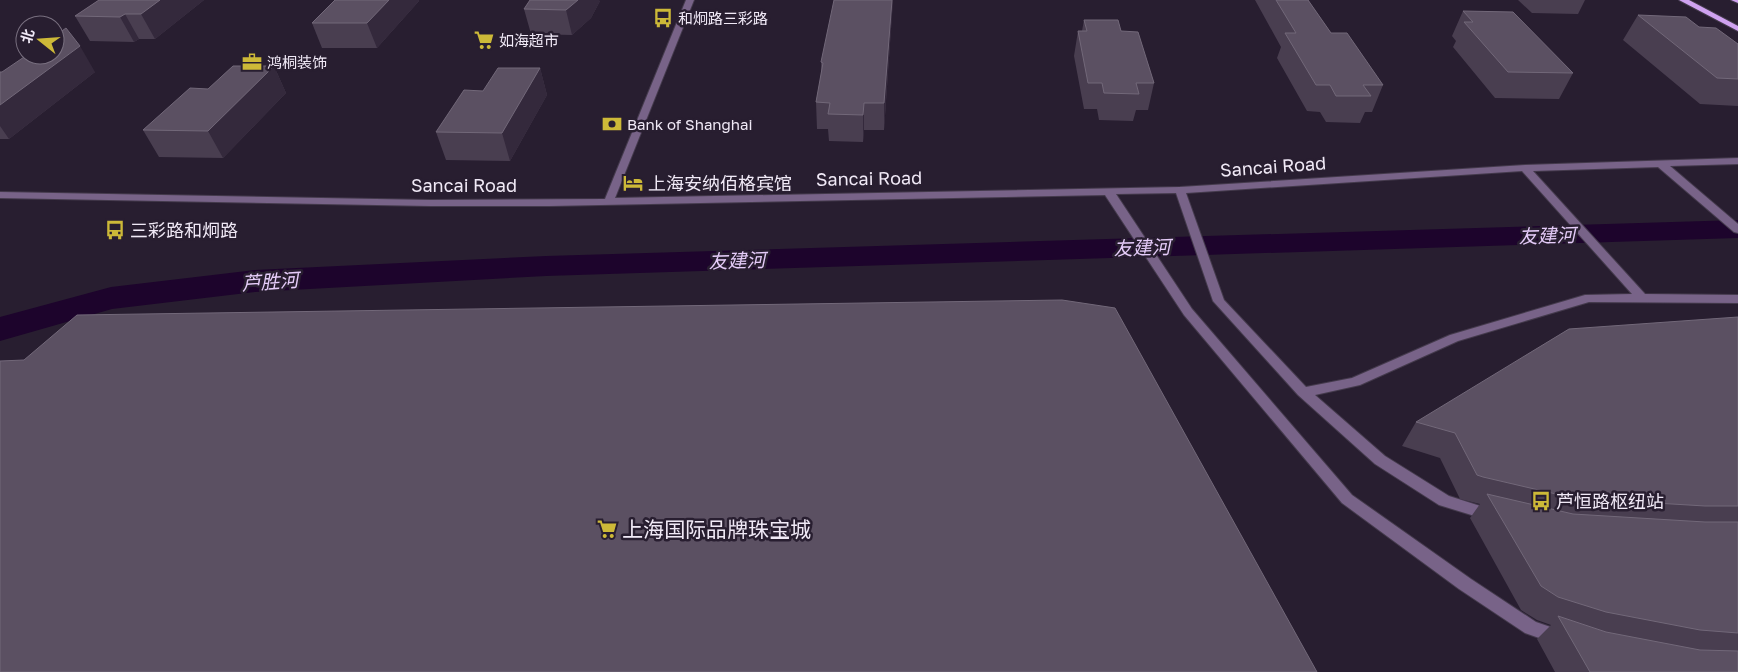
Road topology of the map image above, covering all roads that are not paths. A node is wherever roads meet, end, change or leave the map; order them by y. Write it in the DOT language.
graph roads {
  1 [pos="690,0"];
  2 [pos="1683,0"];
  3 [pos="1738,29"];
  4 [pos="1738,162"];
  5 [pos="1661,164"];
  6 [pos="1525,168"];
  7 [pos="1180,190"];
  8 [pos="1108,191"];
  9 [pos="0,195"];
  10 [pos="609,201"];
  11 [pos="1738,230"];
  12 [pos="1641,298"];
  13 [pos="1738,299"];
  14 [pos="1303,392"];
  15 [pos="1500,517"];
  16 [pos="1575,642"];
  1 -- 10 [label="street"];
  2 -- 3 [label="main road"];
  4 -- 5 [label="street, Sancai Road"];
  5 -- 6 [label="street, Sancai Road"];
  5 -- 11 [label="street"];
  6 -- 7 [label="street, Sancai Road"];
  6 -- 12 [label="street"];
  7 -- 8 [label="street, Sancai Road"];
  7 -- 14 [label="street"];
  8 -- 10 [label="street, Sancai Road"];
  8 -- 16 [label="street"];
  9 -- 10 [label="street, Sancai Road"];
  12 -- 13 [label="street"];
  12 -- 14 [label="street"];
  14 -- 15 [label="street"];
}
